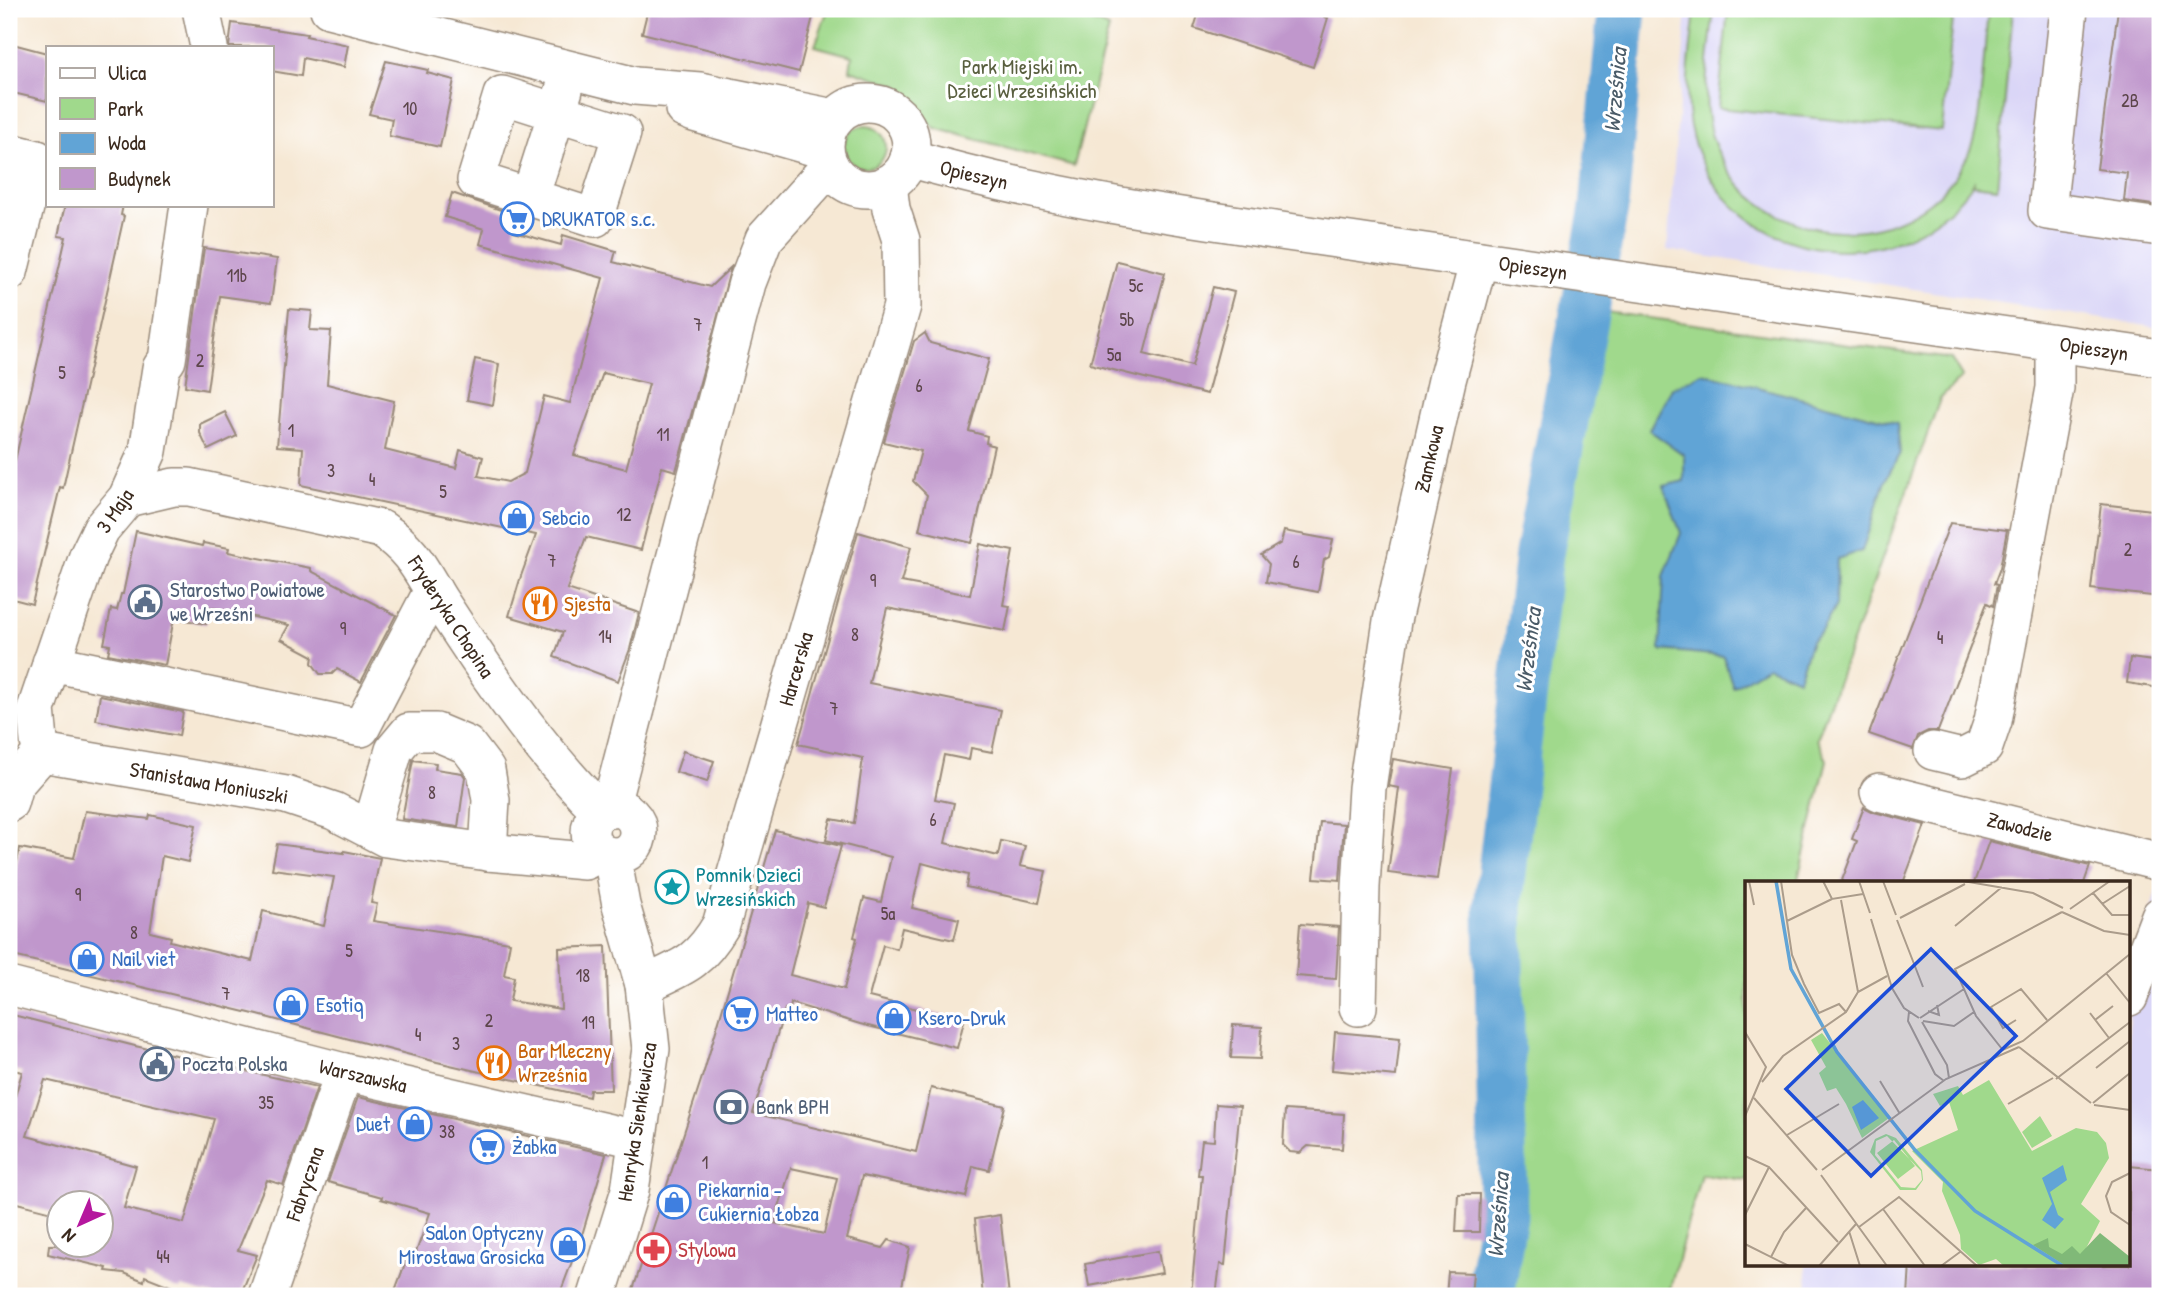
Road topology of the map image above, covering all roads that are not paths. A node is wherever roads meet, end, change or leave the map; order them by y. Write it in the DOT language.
graph roads {
  1 [pos="201,9"];
  2 [pos="329,9"];
  3 [pos="2069,9"];
  4 [pos="209,46"];
  5 [pos="571,69"];
  6 [pos="557,113"];
  7 [pos="829,145"];
  8 [pos="9,152"];
  9 [pos="898,171"];
  10 [pos="530,197"];
  11 [pos="189,206"];
  12 [pos="2160,227"];
  13 [pos="1479,260"];
  14 [pos="9,272"];
  15 [pos="2055,344"];
  16 [pos="2160,358"];
  17 [pos="127,498"];
  18 [pos="433,590"];
  19 [pos="51,663"];
  20 [pos="1933,751"];
  21 [pos="42,753"];
  22 [pos="1879,792"];
  23 [pos="9,803"];
  24 [pos="607,811"];
  25 [pos="371,830"];
  26 [pos="488,852"];
  27 [pos="606,854"];
  28 [pos="2160,862"];
  29 [pos="2160,916"];
  30 [pos="644,985"];
  31 [pos="9,986"];
  32 [pos="2130,994"];
  33 [pos="1359,1007"];
  34 [pos="344,1072"];
  35 [pos="636,1139"];
  36 [pos="267,1296"];
  37 [pos="597,1296"];
  1 -- 4 [label="street"];
  2 -- 5 [label="street"];
  3 -- 12 [label="street"];
  5 -- 6 [label="street"];
  5 -- 7 [label="street"];
  6 -- 10 [label="street"];
  6 -- 10 [label="street"];
  6 -- 10 [label="street"];
  7 -- 9 [label="street"];
  7 -- 9 [label="street"];
  7 -- 24 [label="street"];
  8 -- 14 [label="street"];
  9 -- 13 [label="street, Opieszyn"];
  9 -- 30 [label="street, Harcerska"];
  11 -- 17 [label="street, 3 Maja"];
  13 -- 15 [label="street, Opieszyn"];
  13 -- 33 [label="street, Zamkowa"];
  15 -- 16 [label="street, Opieszyn"];
  15 -- 20 [label="street"];
  17 -- 18 [label="street, Fryderyka Chopina"];
  17 -- 19 [label="street, 3 Maja"];
  18 -- 19 [label="street"];
  18 -- 24 [label="street, Fryderyka Chopina"];
  19 -- 21 [label="street, 3 Maja"];
  21 -- 23 [label="street"];
  21 -- 25 [label="street, Stanisława Moniuszki"];
  22 -- 28 [label="street, Zawodzie"];
  24 -- 27 [label="street, Fryderyka Chopina"];
  25 -- 26 [label="street, Stanisława Moniuszki"];
  25 -- 26 [label="street"];
  26 -- 27 [label="street, Stanisława Moniuszki"];
  27 -- 30 [label="street"];
  29 -- 32 [label="street"];
  30 -- 35 [label="street, Henryka Sienkiewicza"];
  31 -- 34 [label="street, Warszawska"];
  34 -- 35 [label="street, Warszawska"];
  34 -- 36 [label="street, Fabryczna"];
  35 -- 37 [label="street, Henryka Sienkiewicza"];
}
